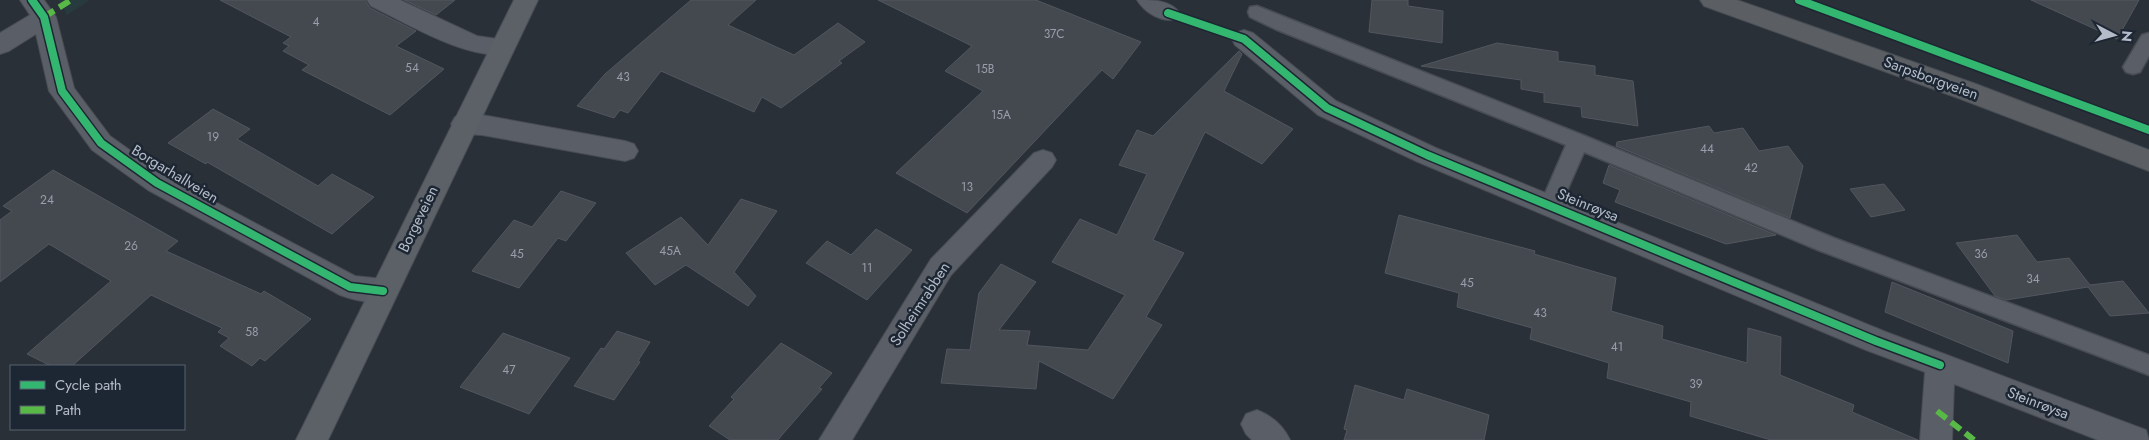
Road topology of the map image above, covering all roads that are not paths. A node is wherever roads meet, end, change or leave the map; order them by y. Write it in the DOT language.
graph roads {
  1 [pos="378,0"];
  2 [pos="526,0"];
  3 [pos="1712,0"];
  4 [pos="38,8"];
  5 [pos="1257,12"];
  6 [pos="1244,39"];
  7 [pos="2149,40"];
  8 [pos="0,45"];
  9 [pos="503,47"];
  10 [pos="2133,67"];
  11 [pos="464,124"];
  12 [pos="1578,141"];
  13 [pos="625,150"];
  14 [pos="1043,160"];
  15 [pos="2149,161"];
  16 [pos="1551,205"];
  17 [pos="383,291"];
  18 [pos="1940,365"];
  19 [pos="2149,365"];
  20 [pos="312,440"];
  21 [pos="834,440"];
  22 [pos="1936,440"];
  23 [pos="2135,440"];
  1 -- 9 [label="street"];
  2 -- 9 [label="main road, Borgeveien"];
  3 -- 15 [label="highway, Sarpsborgveien"];
  4 -- 8 [label="street"];
  4 -- 17 [label="street, Borgarhallveien"];
  5 -- 12 [label="lane"];
  6 -- 16 [label="street, Steinrøysa"];
  7 -- 10 [label="lane"];
  9 -- 11 [label="main road, Borgeveien"];
  11 -- 13 [label="street"];
  11 -- 17 [label="main road, Borgeveien"];
  12 -- 16 [label="lane"];
  12 -- 19 [label="lane"];
  14 -- 21 [label="street, Solheimrabben"];
  16 -- 18 [label="street, Steinrøysa"];
  17 -- 20 [label="main road, Borgeveien"];
  18 -- 22 [label="street"];
  18 -- 23 [label="street, Steinrøysa"];
}
